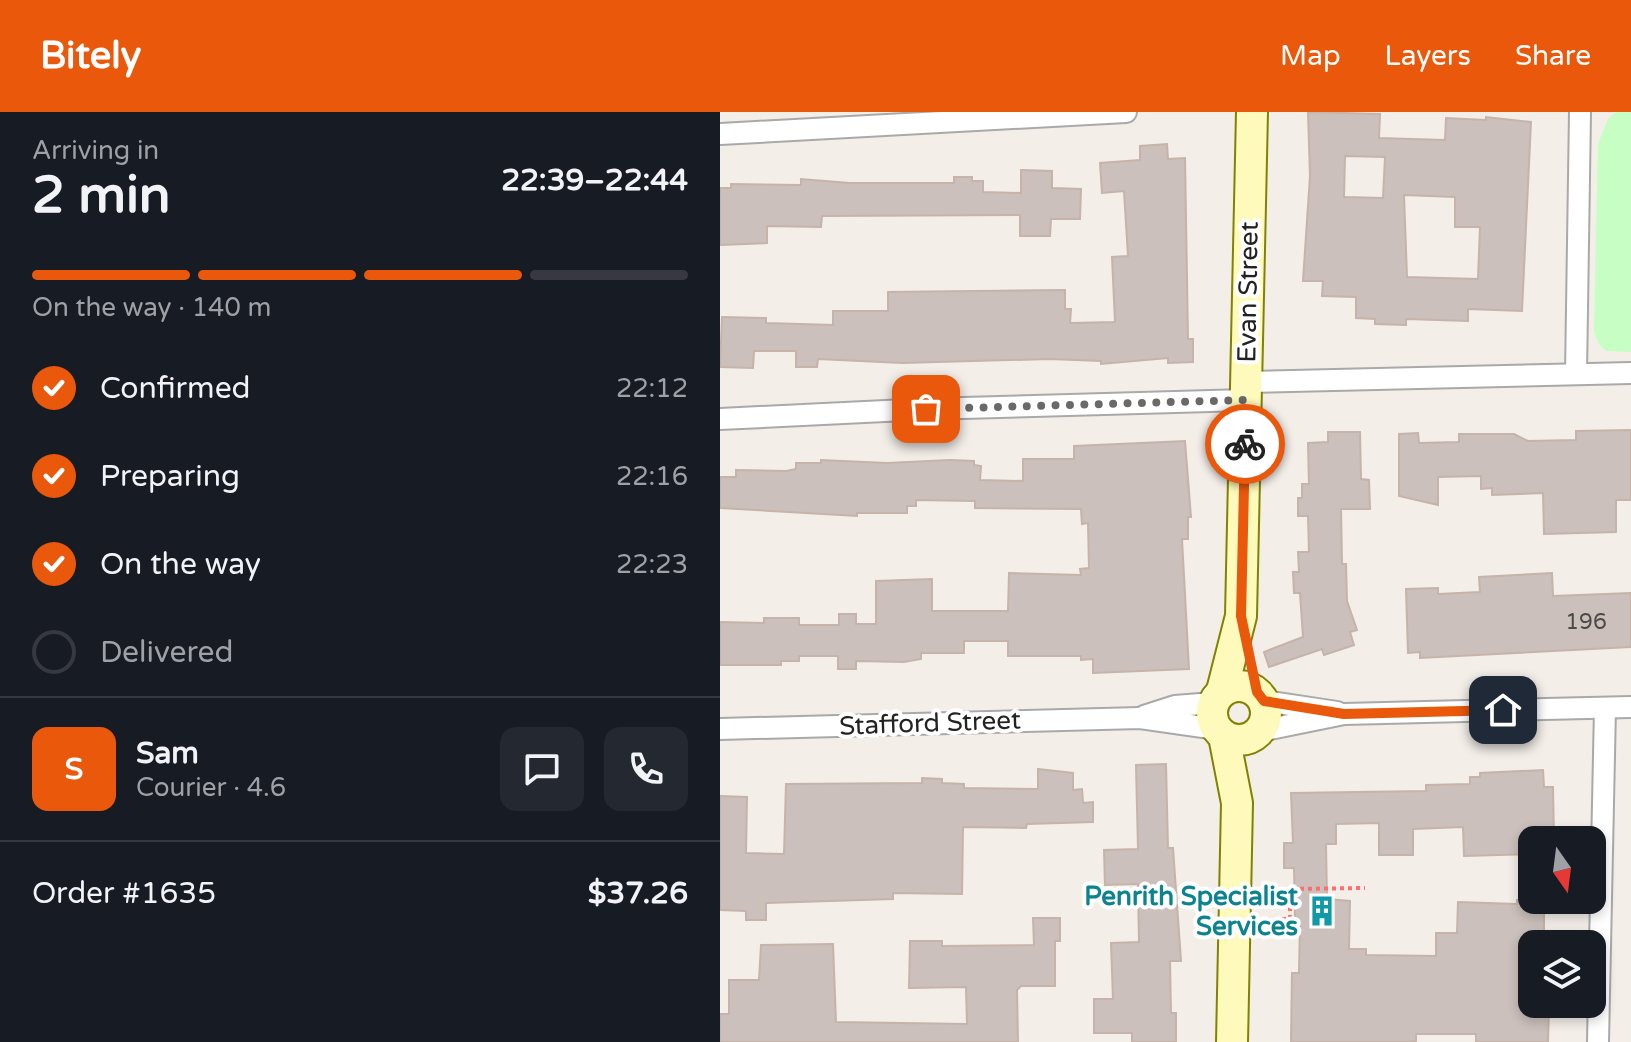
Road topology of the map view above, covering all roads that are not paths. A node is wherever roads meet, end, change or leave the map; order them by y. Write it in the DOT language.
graph roads {
  1 [pos="1126,112"];
  2 [pos="1252,112"];
  3 [pos="1580,112"];
  4 [pos="720,134"];
  5 [pos="1631,373"];
  6 [pos="1576,374"];
  7 [pos="1246,391"];
  8 [pos="720,419"];
  9 [pos="1241,616"];
  10 [pos="1260,696"];
  11 [pos="1631,707"];
  12 [pos="1605,708"];
  13 [pos="1344,714"];
  14 [pos="1231,721"];
  15 [pos="720,729"];
  16 [pos="1232,1042"];
  17 [pos="1598,1042"];
  1 -- 4 [label="street"];
  2 -- 7 [label="street, Evan Street"];
  3 -- 6 [label="street"];
  5 -- 6 [label="street"];
  6 -- 7 [label="street"];
  7 -- 8 [label="street"];
  7 -- 9 [label="street, Evan Street"];
  9 -- 10 [label="street, Evan Street"];
  9 -- 14 [label="street, Evan Street"];
  10 -- 13 [label="street, Stafford Street"];
  10 -- 14 [label="street, Evan Street"];
  10 -- 14 [label="street"];
  11 -- 12 [label="street, Stafford Street"];
  12 -- 13 [label="street, Stafford Street"];
  12 -- 17 [label="street"];
  13 -- 14 [label="street, Stafford Street"];
  14 -- 15 [label="street, Stafford Street"];
  14 -- 16 [label="street, Evan Street"];
}
